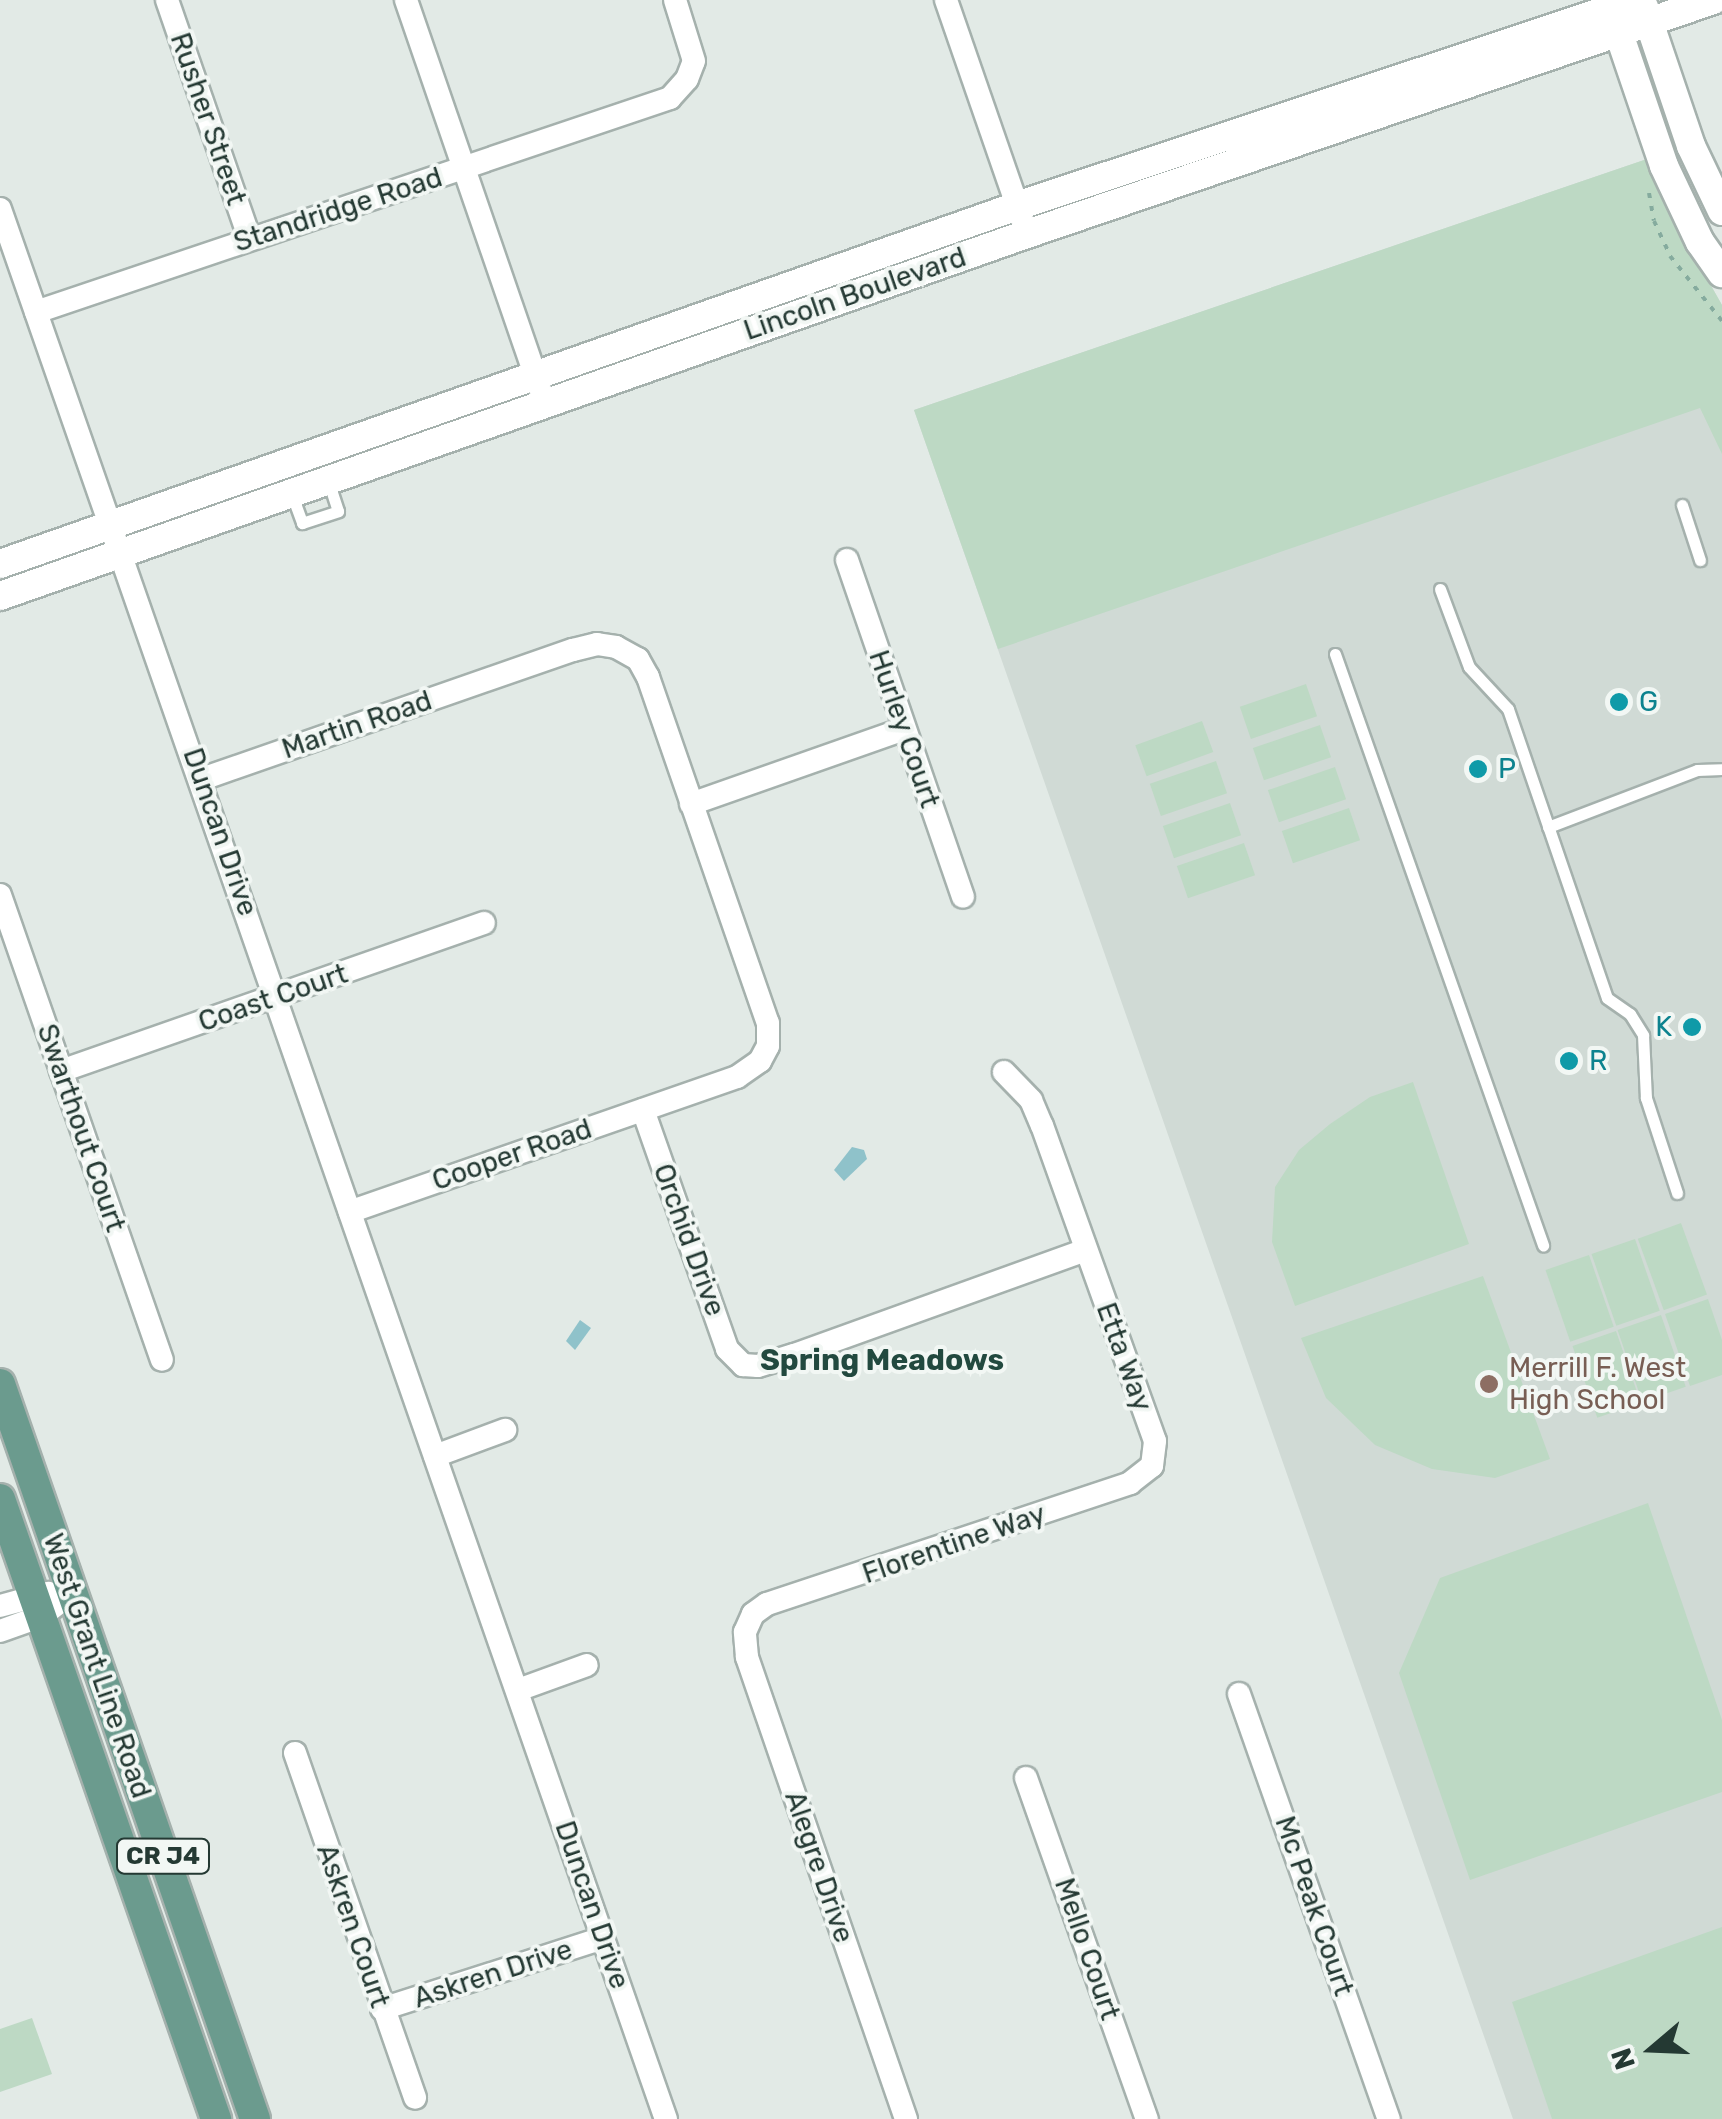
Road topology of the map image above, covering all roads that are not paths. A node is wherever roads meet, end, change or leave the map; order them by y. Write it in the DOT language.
graph roads {
  1 [pos="167,0"];
  2 [pos="406,0"];
  3 [pos="675,0"];
  4 [pos="946,0"];
  5 [pos="1713,0"];
  6 [pos="1628,11"];
  7 [pos="464,169"];
  8 [pos="1018,206"];
  9 [pos="0,209"];
  10 [pos="1722,210"];
  11 [pos="1028,234"];
  12 [pos="249,237"];
  13 [pos="1722,273"];
  14 [pos="36,312"];
  15 [pos="540,390"];
  16 [pos="1682,506"];
  17 [pos="115,537"];
  18 [pos="847,560"];
  19 [pos="1700,560"];
  20 [pos="0,564"];
  21 [pos="1440,589"];
  22 [pos="0,596"];
  23 [pos="1335,654"];
  24 [pos="904,729"];
  25 [pos="1722,769"];
  26 [pos="202,779"];
  27 [pos="691,804"];
  28 [pos="1548,828"];
  29 [pos="0,895"];
  30 [pos="963,897"];
  31 [pos="484,923"];
  32 [pos="276,997"];
  33 [pos="61,1071"];
  34 [pos="1004,1072"];
  35 [pos="642,1110"];
  36 [pos="1677,1193"];
  37 [pos="350,1212"];
  38 [pos="1544,1246"];
  39 [pos="1084,1250"];
  40 [pos="162,1360"];
  41 [pos="0,1384"];
  42 [pos="505,1430"];
  43 [pos="435,1456"];
  44 [pos="1152,1466"];
  45 [pos="0,1499"];
  46 [pos="71,1592"];
  47 [pos="38,1605"];
  48 [pos="0,1606"];
  49 [pos="753,1614"];
  50 [pos="0,1631"];
  51 [pos="587,1665"];
  52 [pos="518,1690"];
  53 [pos="1240,1694"];
  54 [pos="295,1753"];
  55 [pos="1026,1778"];
  56 [pos="603,1938"];
  57 [pos="382,2009"];
  58 [pos="415,2098"];
  59 [pos="216,2119"];
  60 [pos="255,2119"];
  61 [pos="666,2119"];
  62 [pos="906,2119"];
  63 [pos="1147,2119"];
  64 [pos="1390,2119"];
  1 -- 12 [label="street, Rusher Street"];
  2 -- 7 [label="street"];
  3 -- 7 [label="street, Standridge Road"];
  4 -- 8 [label="street"];
  5 -- 6 [label="street, Lincoln Boulevard"];
  6 -- 8 [label="street, Lincoln Boulevard"];
  6 -- 10 [label="street"];
  6 -- 11 [label="street, Lincoln Boulevard"];
  6 -- 13 [label="street"];
  7 -- 12 [label="street, Standridge Road"];
  7 -- 15 [label="street"];
  8 -- 11 [label="street"];
  8 -- 15 [label="street, Lincoln Boulevard"];
  9 -- 14 [label="street, Duncan Drive"];
  11 -- 15 [label="street, Lincoln Boulevard"];
  12 -- 14 [label="street, Standridge Road"];
  14 -- 17 [label="street, Duncan Drive"];
  15 -- 17 [label="street, Lincoln Boulevard"];
  15 -- 17 [label="street, Lincoln Boulevard"];
  16 -- 19 [label="lane"];
  17 -- 20 [label="street, Lincoln Boulevard"];
  17 -- 22 [label="street, Lincoln Boulevard"];
  17 -- 26 [label="street, Duncan Drive"];
  18 -- 24 [label="street, Hurley Court"];
  21 -- 28 [label="lane"];
  23 -- 38 [label="lane"];
  24 -- 27 [label="street"];
  24 -- 30 [label="street, Hurley Court"];
  25 -- 28 [label="lane"];
  26 -- 27 [label="street, Martin Road"];
  26 -- 32 [label="street, Duncan Drive"];
  27 -- 35 [label="street, Cooper Road"];
  28 -- 36 [label="lane"];
  29 -- 33 [label="street, Swarthout Court"];
  31 -- 32 [label="street, Coast Court"];
  32 -- 33 [label="street, Coast Court"];
  32 -- 37 [label="street, Duncan Drive"];
  33 -- 40 [label="street, Swarthout Court"];
  34 -- 39 [label="street, Etta Way"];
  35 -- 37 [label="street, Cooper Road"];
  35 -- 39 [label="street, Orchid Drive"];
  37 -- 43 [label="street, Duncan Drive"];
  39 -- 44 [label="street, Etta Way"];
  41 -- 46 [label="main road, West Grant Line Road / CR J4"];
  42 -- 43 [label="street"];
  43 -- 52 [label="street, Duncan Drive"];
  44 -- 49 [label="street, Florentine Way"];
  45 -- 47 [label="main road, West Grant Line Road / CR J4"];
  46 -- 47 [label="street"];
  46 -- 60 [label="main road, West Grant Line Road / CR J4"];
  47 -- 48 [label="street"];
  47 -- 50 [label="street"];
  47 -- 59 [label="main road, West Grant Line Road / CR J4"];
  49 -- 62 [label="street, Alegre Drive"];
  51 -- 52 [label="street"];
  52 -- 56 [label="street, Duncan Drive"];
  53 -- 64 [label="street, Mc Peak Court"];
  54 -- 57 [label="street, Askren Court"];
  55 -- 63 [label="street, Mello Court"];
  56 -- 57 [label="street, Askren Drive"];
  56 -- 61 [label="street, Duncan Drive"];
  57 -- 58 [label="street, Askren Court"];
}
